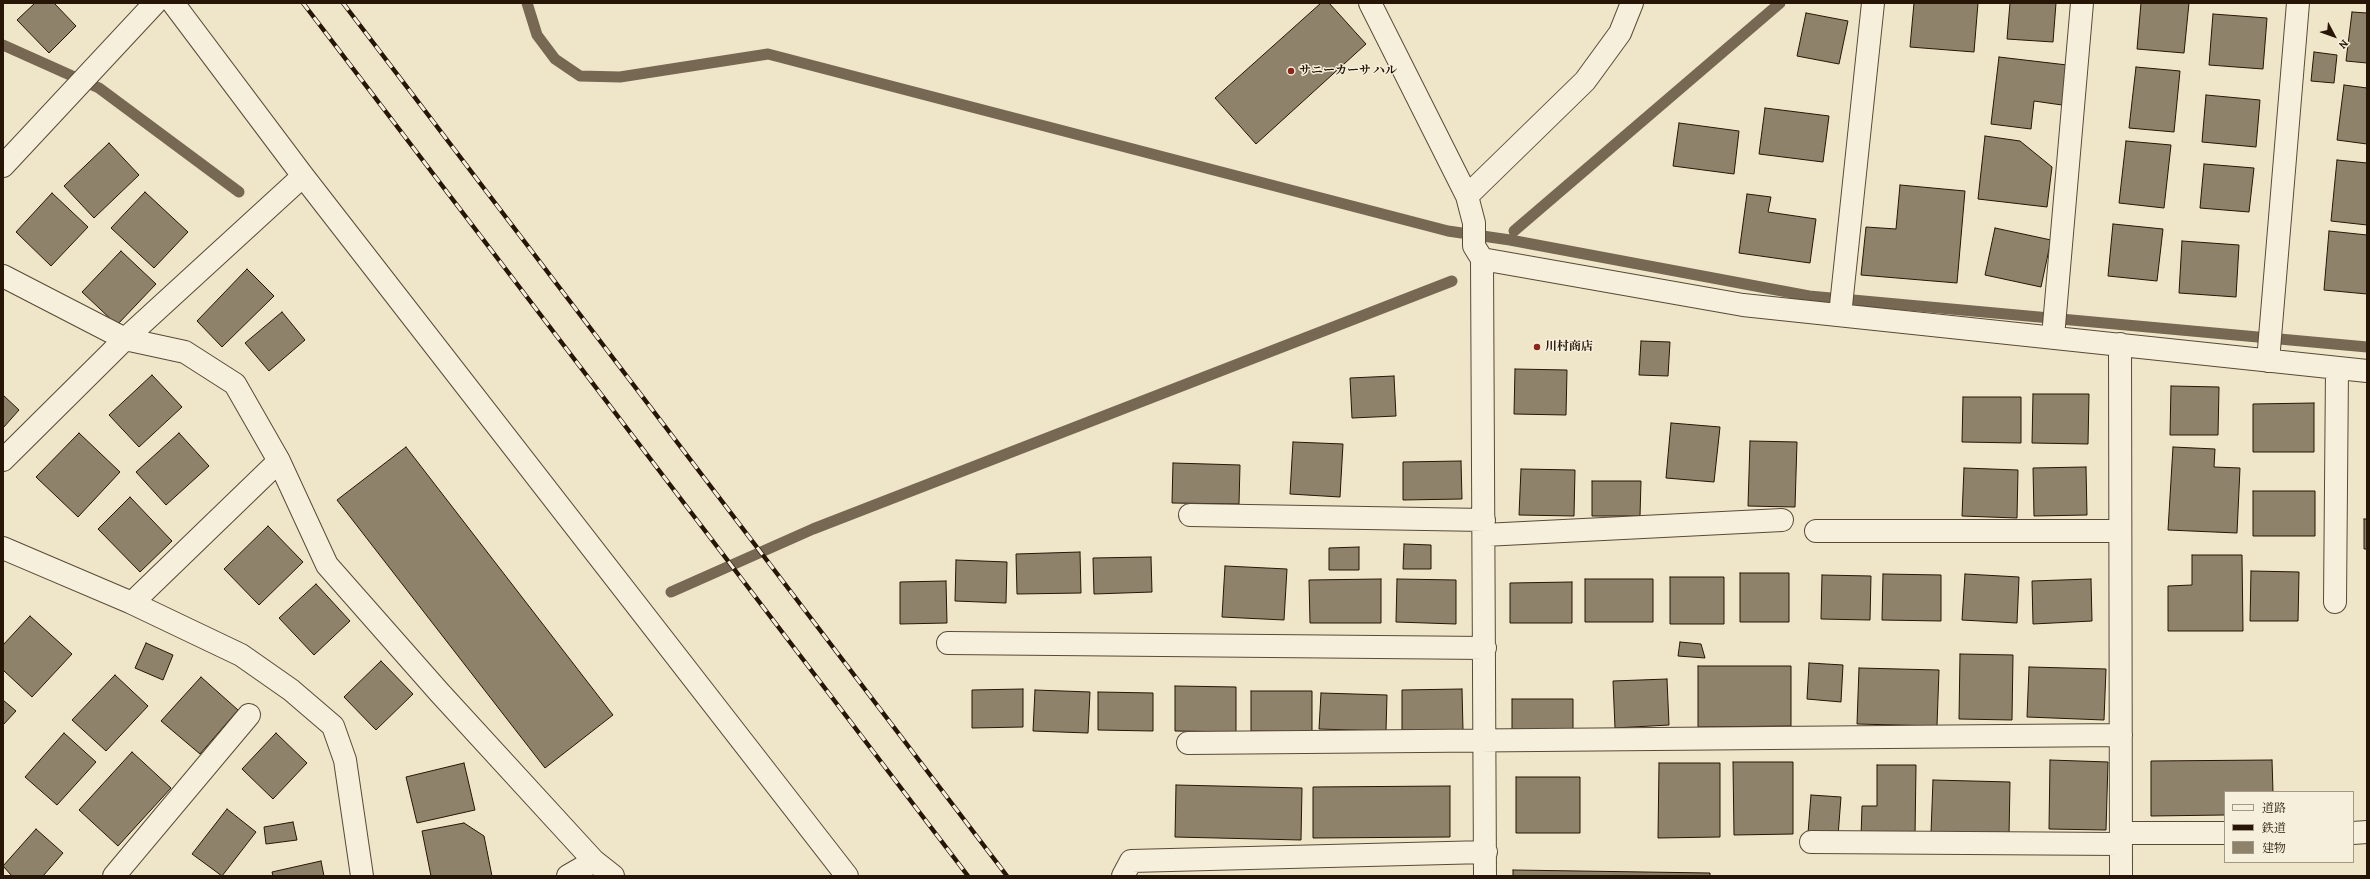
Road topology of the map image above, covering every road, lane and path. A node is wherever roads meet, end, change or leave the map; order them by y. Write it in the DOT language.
graph roads {
  1 [pos="155,3"];
  2 [pos="172,3"];
  3 [pos="1370,3"];
  4 [pos="1632,3"];
  5 [pos="1873,3"];
  6 [pos="2082,3"];
  7 [pos="2298,3"];
  8 [pos="3,166"];
  9 [pos="303,176"];
  10 [pos="1467,196"];
  11 [pos="1478,253"];
  12 [pos="3,276"];
  13 [pos="1841,305"];
  14 [pos="2055,324"];
  15 [pos="125,339"];
  16 [pos="2120,344"];
  17 [pos="2268,354"];
  18 [pos="2337,369"];
  19 [pos="2367,371"];
  20 [pos="3,460"];
  21 [pos="279,461"];
  22 [pos="1190,515"];
  23 [pos="1782,520"];
  24 [pos="1484,527"];
  25 [pos="2120,530"];
  26 [pos="1816,531"];
  27 [pos="3,548"];
  28 [pos="132,602"];
  29 [pos="2335,602"];
  30 [pos="948,642"];
  31 [pos="1485,648"];
  32 [pos="249,715"];
  33 [pos="2121,735"];
  34 [pos="1485,741"];
  35 [pos="1188,743"];
  36 [pos="2354,832"];
  37 [pos="2367,832"];
  38 [pos="2224,833"];
  39 [pos="2121,839"];
  40 [pos="1812,842"];
  41 [pos="1486,852"];
  42 [pos="594,861"];
  43 [pos="114,876"];
  44 [pos="362,876"];
  45 [pos="568,876"];
  46 [pos="613,876"];
  47 [pos="847,876"];
  48 [pos="1123,876"];
  49 [pos="1485,876"];
  50 [pos="2121,876"];
  1 -- 8 [label="street"];
  2 -- 9 [label="street"];
  3 -- 10 [label="street"];
  4 -- 10 [label="street"];
  5 -- 13 [label="street"];
  6 -- 14 [label="street"];
  7 -- 17 [label="street"];
  9 -- 15 [label="street"];
  9 -- 47 [label="street"];
  10 -- 11 [label="street"];
  11 -- 13 [label="street"];
  11 -- 24 [label="street"];
  12 -- 15 [label="street"];
  13 -- 14 [label="street"];
  14 -- 16 [label="street"];
  15 -- 20 [label="street"];
  15 -- 21 [label="street"];
  16 -- 17 [label="street"];
  16 -- 25 [label="street"];
  17 -- 18 [label="street"];
  18 -- 19 [label="street"];
  18 -- 29 [label="street"];
  21 -- 28 [label="street"];
  21 -- 42 [label="street"];
  22 -- 24 [label="street"];
  23 -- 24 [label="street"];
  24 -- 31 [label="street"];
  25 -- 26 [label="street"];
  25 -- 33 [label="street"];
  27 -- 28 [label="street"];
  28 -- 44 [label="street"];
  30 -- 31 [label="street"];
  31 -- 34 [label="street"];
  32 -- 43 [label="street"];
  33 -- 34 [label="street"];
  33 -- 39 [label="street"];
  34 -- 35 [label="street"];
  34 -- 41 [label="street"];
  36 -- 37 [label="street"];
  38 -- 39 [label="street"];
  39 -- 40 [label="street"];
  39 -- 50 [label="street"];
  41 -- 48 [label="street"];
  41 -- 49 [label="street"];
  42 -- 45 [label="street"];
  42 -- 46 [label="street"];
}
